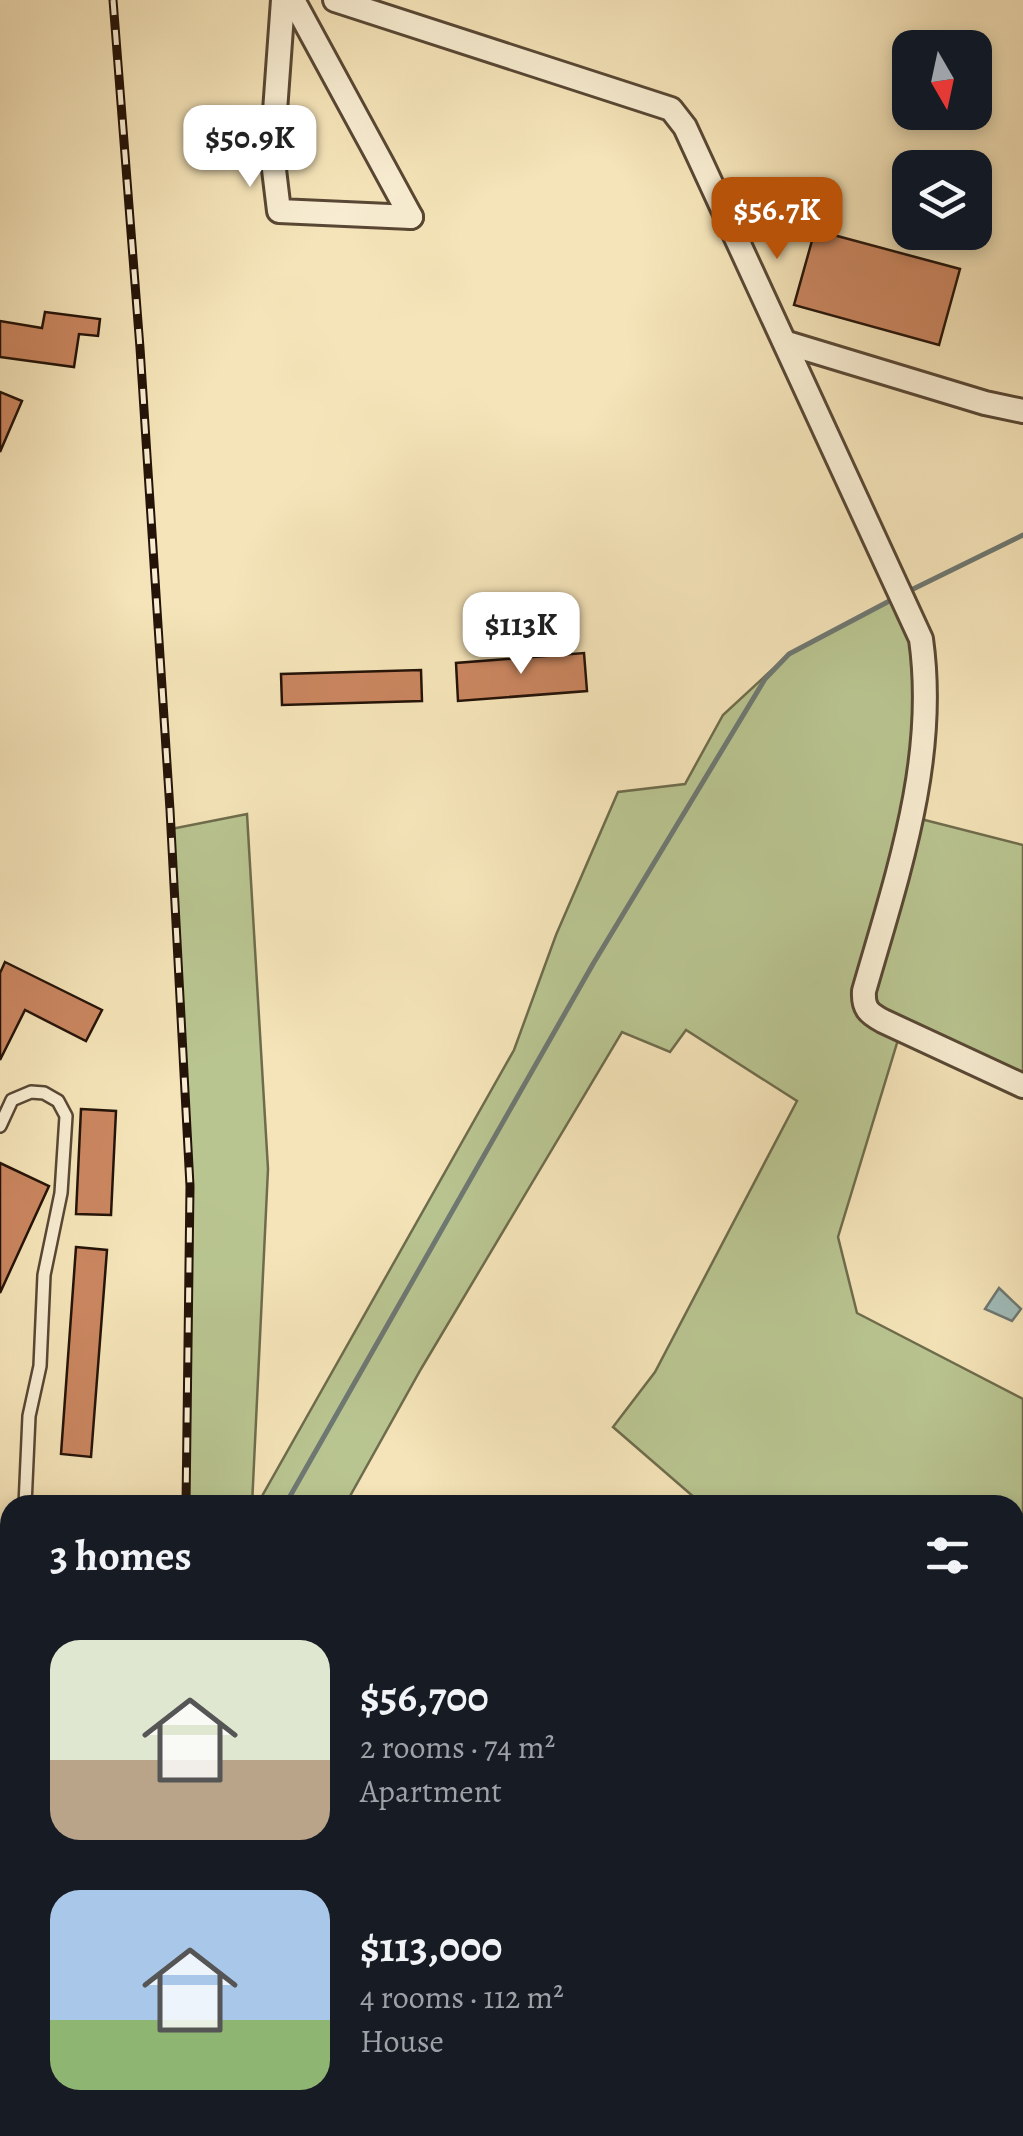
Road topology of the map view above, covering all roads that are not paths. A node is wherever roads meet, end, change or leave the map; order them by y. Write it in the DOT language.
graph roads {
  1 [pos="283,0"];
  2 [pos="293,0"];
  3 [pos="334,0"];
  4 [pos="787,343"];
  5 [pos="1023,410"];
  6 [pos="1023,1086"];
  7 [pos="0,1126"];
  8 [pos="25,1495"];
  1 -- 2 [label="street"];
  3 -- 4 [label="street"];
  4 -- 5 [label="street"];
  4 -- 6 [label="street"];
  7 -- 8 [label="lane"];
}
